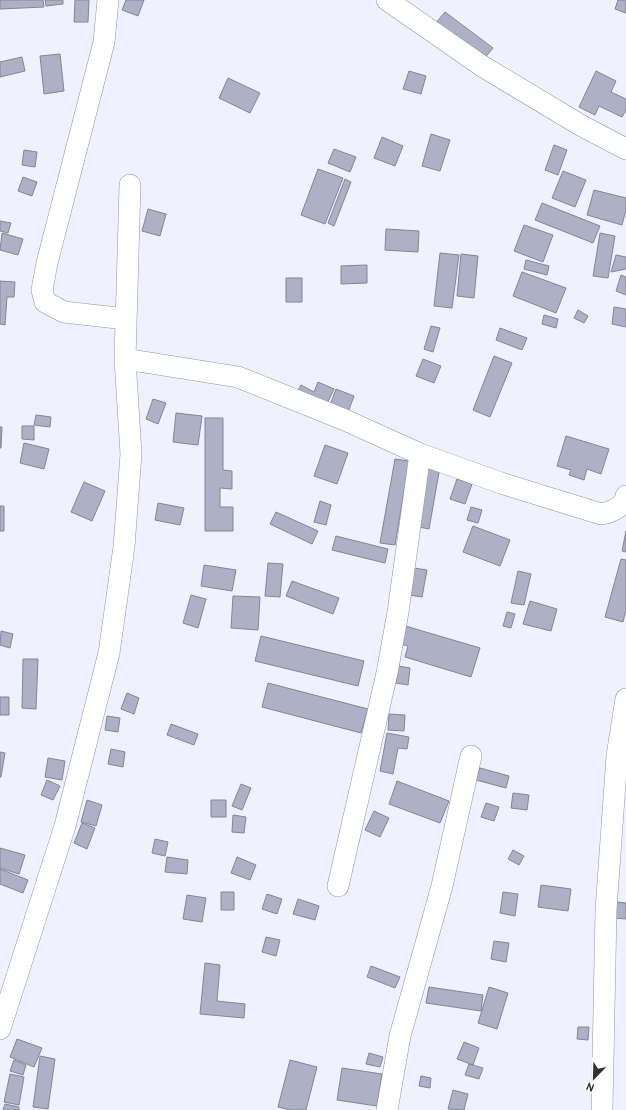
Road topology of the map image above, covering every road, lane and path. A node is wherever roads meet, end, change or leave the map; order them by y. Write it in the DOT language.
graph roads {
  1 [pos="108,0"];
  2 [pos="386,0"];
  3 [pos="626,149"];
  4 [pos="130,185"];
  5 [pos="126,319"];
  6 [pos="125,359"];
  7 [pos="420,454"];
  8 [pos="626,496"];
  9 [pos="626,499"];
  10 [pos="626,699"];
  11 [pos="471,756"];
  12 [pos="622,758"];
  13 [pos="338,886"];
  14 [pos="0,1029"];
  15 [pos="387,1110"];
  16 [pos="602,1110"];
  1 -- 5 [label="street"];
  2 -- 3 [label="street"];
  4 -- 5 [label="street"];
  5 -- 6 [label="street"];
  6 -- 7 [label="street"];
  6 -- 14 [label="street"];
  7 -- 9 [label="street"];
  7 -- 13 [label="street"];
  8 -- 9 [label="street"];
  10 -- 12 [label="street"];
  11 -- 15 [label="street"];
  12 -- 16 [label="street"];
}
